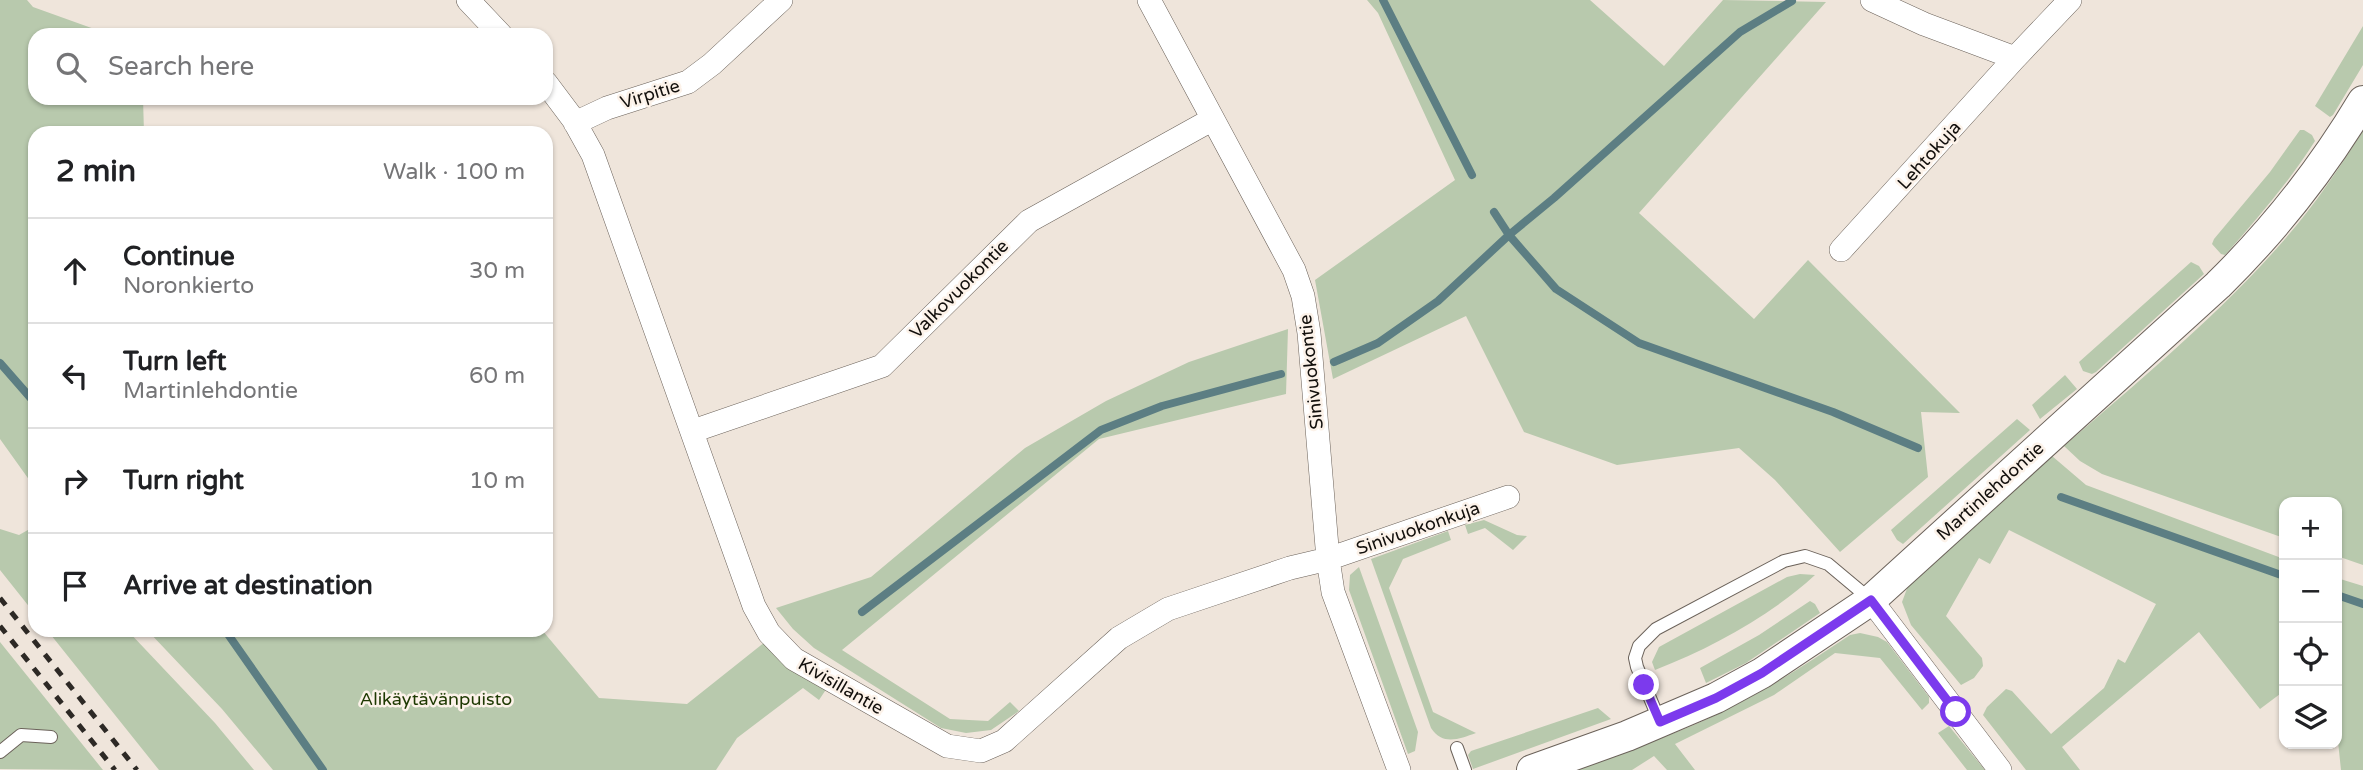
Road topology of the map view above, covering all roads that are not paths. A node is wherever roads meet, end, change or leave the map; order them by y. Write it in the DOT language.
graph roads {
  1 [pos="468,0"];
  2 [pos="781,0"];
  3 [pos="1149,0"];
  4 [pos="1872,0"];
  5 [pos="2070,0"];
  6 [pos="494,28"];
  7 [pos="2015,58"];
  8 [pos="553,91"];
  9 [pos="2363,101"];
  10 [pos="1213,119"];
  11 [pos="575,123"];
  12 [pos="1841,250"];
  13 [pos="693,430"];
  14 [pos="1508,497"];
  15 [pos="1328,559"];
  16 [pos="1871,600"];
  17 [pos="1660,722"];
  18 [pos="51,737"];
  19 [pos="1457,748"];
  20 [pos="0,752"];
  21 [pos="1399,770"];
  22 [pos="1465,770"];
  23 [pos="1532,770"];
  24 [pos="2000,770"];
  1 -- 6 [label="street"];
  2 -- 11 [label="street, Virpitie"];
  3 -- 10 [label="street, Sinivuokontie"];
  4 -- 7 [label="street"];
  5 -- 7 [label="street, Lehtokuja"];
  7 -- 12 [label="street, Lehtokuja"];
  8 -- 11 [label="street, Kivisillantie"];
  9 -- 16 [label="street, Martinlehdontie"];
  10 -- 13 [label="street, Valkovuokontie"];
  10 -- 15 [label="street, Sinivuokontie"];
  11 -- 13 [label="street, Kivisillantie"];
  13 -- 15 [label="street, Kivisillantie"];
  14 -- 15 [label="street, Sinivuokonkuja"];
  15 -- 21 [label="street, Sinivuokontie"];
  16 -- 17 [label="street, Martinlehdontie"];
  16 -- 17 [label="lane"];
  16 -- 24 [label="street"];
  17 -- 23 [label="street, Martinlehdontie"];
  18 -- 20 [label="lane"];
  19 -- 22 [label="lane"];
}
